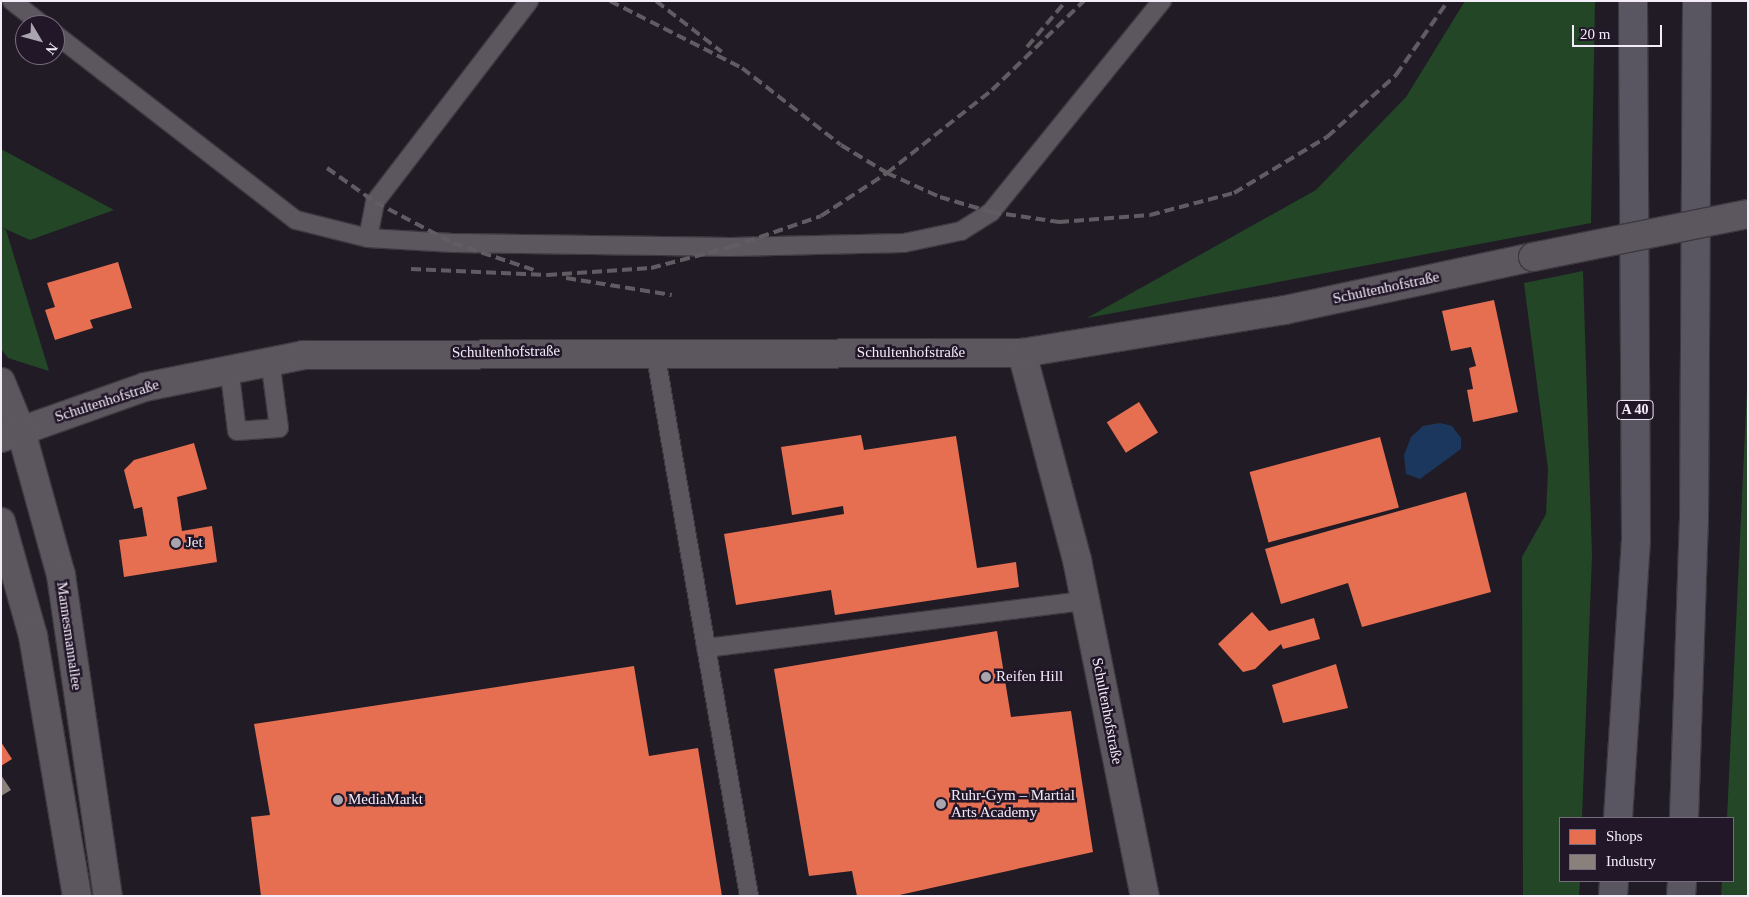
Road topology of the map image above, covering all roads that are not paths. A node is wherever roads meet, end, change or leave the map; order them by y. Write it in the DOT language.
graph roads {
  1 [pos="12,1"];
  2 [pos="529,1"];
  3 [pos="1162,1"];
  4 [pos="1633,1"];
  5 [pos="1697,1"];
  6 [pos="30,15"];
  7 [pos="65,42"];
  8 [pos="1748,214"];
  9 [pos="368,238"];
  10 [pos="655,351"];
  11 [pos="1022,353"];
  12 [pos="270,360"];
  13 [pos="229,367"];
  14 [pos="1,382"];
  15 [pos="11,435"];
  16 [pos="1,522"];
  17 [pos="1086,601"];
  18 [pos="706,648"];
  19 [pos="1618,817"];
  20 [pos="1684,817"];
  21 [pos="1614,882"];
  22 [pos="1682,882"];
  23 [pos="77,896"];
  24 [pos="108,896"];
  25 [pos="749,896"];
  26 [pos="1146,896"];
  27 [pos="1614,896"];
  28 [pos="1681,896"];
  1 -- 6 [label="lane"];
  2 -- 9 [label="lane"];
  3 -- 9 [label="lane"];
  4 -- 19 [label="highway, A 40"];
  5 -- 20 [label="highway"];
  7 -- 9 [label="lane"];
  8 -- 11 [label="street, Schultenhofstraße, bridge"];
  10 -- 11 [label="street, Schultenhofstraße"];
  10 -- 12 [label="street, Schultenhofstraße"];
  10 -- 18 [label="lane"];
  11 -- 17 [label="street, Schultenhofstraße"];
  12 -- 13 [label="street, Schultenhofstraße"];
  12 -- 13 [label="lane"];
  13 -- 15 [label="street, Schultenhofstraße"];
  14 -- 15 [label="street, Mannesmannallee"];
  15 -- 24 [label="street, Mannesmannallee"];
  16 -- 23 [label="street"];
  17 -- 18 [label="lane"];
  17 -- 26 [label="street, Schultenhofstraße"];
  18 -- 25 [label="lane"];
  21 -- 27 [label="highway"];
  22 -- 28 [label="highway"];
}
